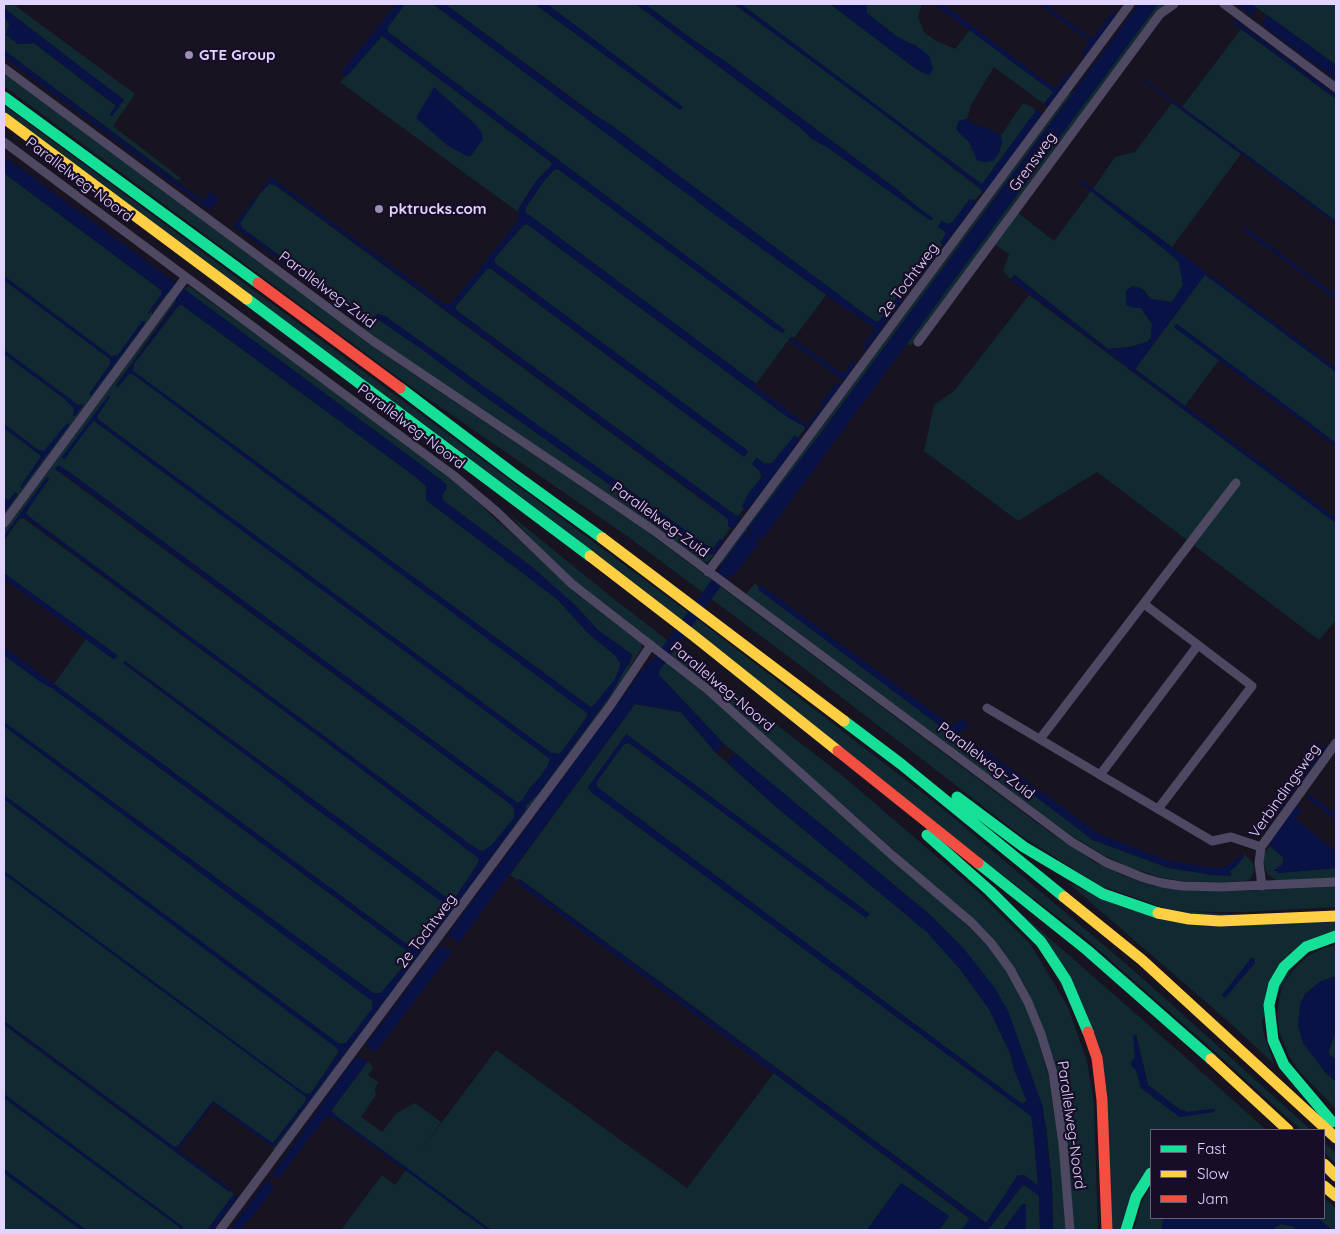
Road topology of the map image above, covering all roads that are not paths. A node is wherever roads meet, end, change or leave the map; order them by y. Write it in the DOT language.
graph roads {
  1 [pos="1130,4"];
  2 [pos="1174,4"];
  3 [pos="1224,4"];
  4 [pos="4,68"];
  5 [pos="1336,88"];
  6 [pos="4,97"];
  7 [pos="4,118"];
  8 [pos="4,142"];
  9 [pos="185,279"];
  10 [pos="918,342"];
  11 [pos="1236,483"];
  12 [pos="4,522"];
  13 [pos="710,573"];
  14 [pos="1144,604"];
  15 [pos="1198,645"];
  16 [pos="654,647"];
  17 [pos="987,708"];
  18 [pos="1040,739"];
  19 [pos="1336,742"];
  20 [pos="901,764"];
  21 [pos="864,770"];
  22 [pos="1100,775"];
  23 [pos="1158,809"];
  24 [pos="1261,847"];
  25 [pos="1336,882"];
  26 [pos="1262,886"];
  27 [pos="1336,916"];
  28 [pos="1336,936"];
  29 [pos="1336,1127"];
  30 [pos="1287,1129"];
  31 [pos="1336,1138"];
  32 [pos="1325,1165"];
  33 [pos="1150,1175"];
  34 [pos="1336,1176"];
  35 [pos="1325,1187"];
  36 [pos="1336,1196"];
  37 [pos="220,1230"];
  38 [pos="1070,1230"];
  39 [pos="1107,1230"];
  40 [pos="1126,1230"];
  1 -- 13 [label="street, 2e Tochtweg"];
  2 -- 10 [label="street, Grensweg"];
  3 -- 5 [label="street"];
  4 -- 13 [label="street, Parallelweg-Zuid"];
  6 -- 20 [label="highway"];
  7 -- 21 [label="highway"];
  8 -- 9 [label="street, Parallelweg-Noord"];
  9 -- 12 [label="street"];
  9 -- 16 [label="street, Parallelweg-Noord"];
  11 -- 14 [label="street"];
  13 -- 26 [label="street, Parallelweg-Zuid"];
  14 -- 15 [label="street"];
  14 -- 18 [label="street"];
  15 -- 22 [label="street"];
  15 -- 23 [label="street"];
  16 -- 37 [label="street, 2e Tochtweg"];
  16 -- 38 [label="street, Parallelweg-Noord"];
  17 -- 18 [label="street"];
  18 -- 22 [label="street"];
  19 -- 24 [label="street, Verbindingsweg"];
  20 -- 27 [label="highway"];
  20 -- 31 [label="highway"];
  21 -- 30 [label="highway"];
  21 -- 39 [label="highway"];
  22 -- 23 [label="street"];
  23 -- 24 [label="street"];
  24 -- 26 [label="street, Verbindingsweg"];
  25 -- 26 [label="street, Parallelweg-Zuid"];
  28 -- 29 [label="highway"];
  32 -- 34 [label="highway"];
  33 -- 40 [label="highway"];
  35 -- 36 [label="highway"];
}
